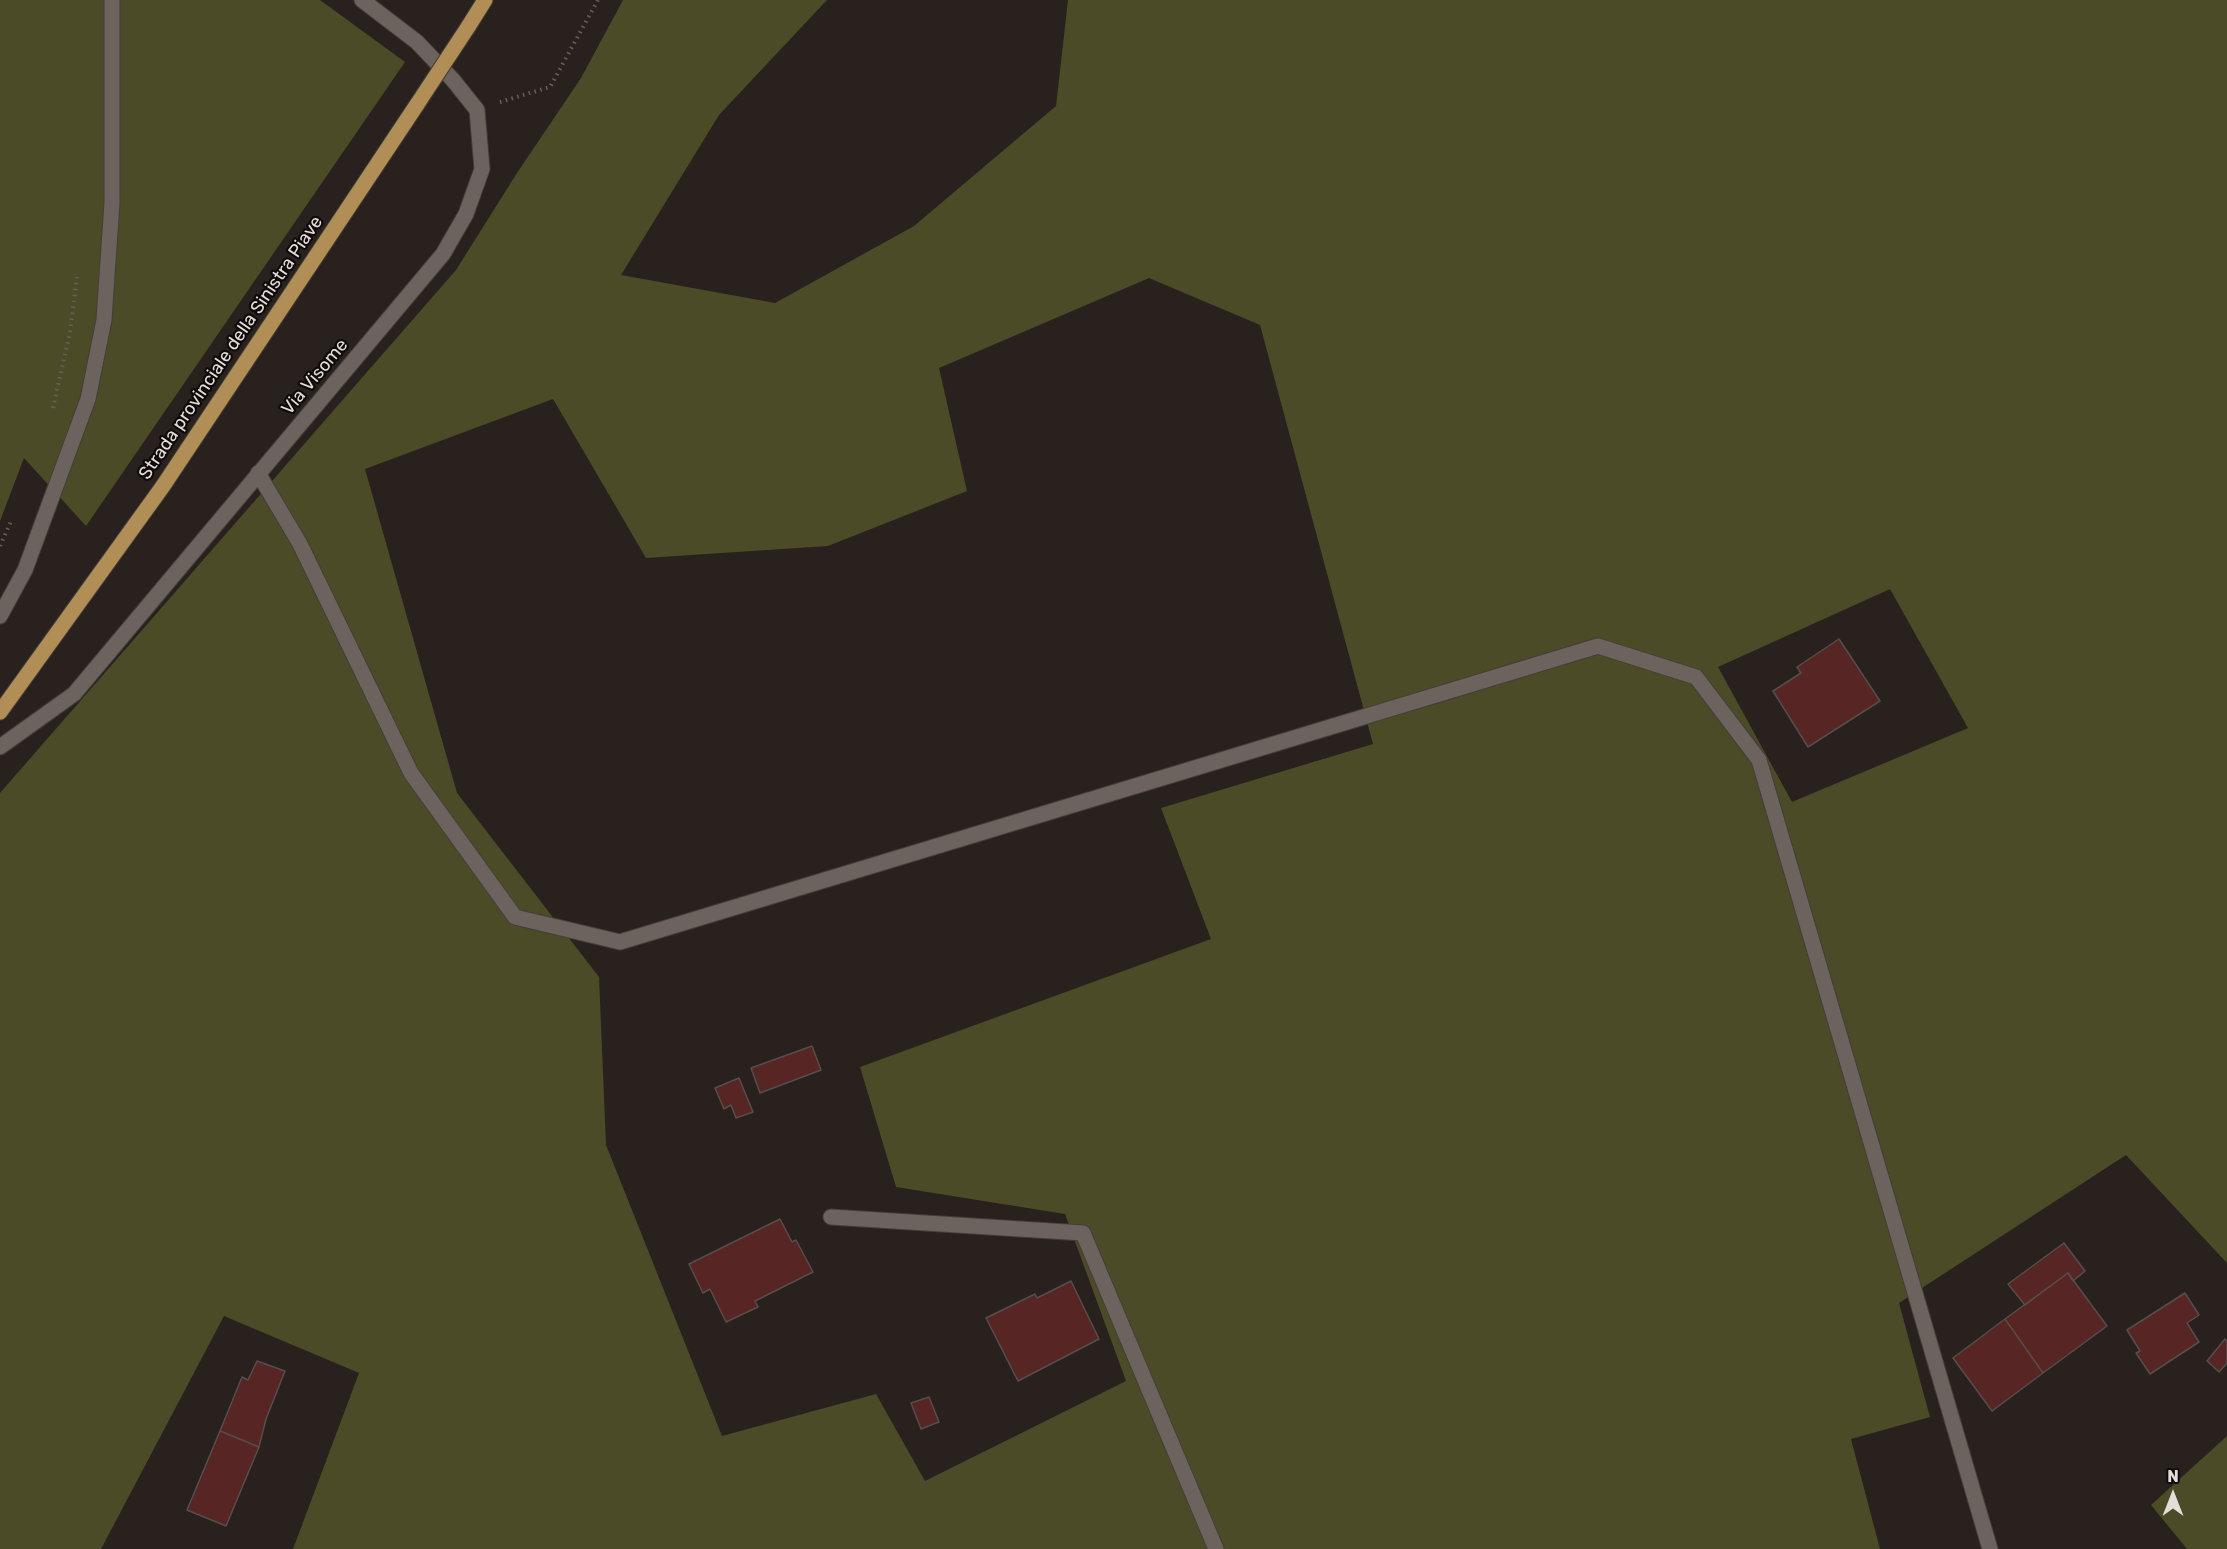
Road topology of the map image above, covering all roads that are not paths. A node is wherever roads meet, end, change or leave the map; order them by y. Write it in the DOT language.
graph roads {
  1 [pos="112,0"];
  2 [pos="362,0"];
  3 [pos="485,0"];
  4 [pos="258,473"];
  5 [pos="0,616"];
  6 [pos="0,712"];
  7 [pos="0,747"];
  8 [pos="831,1217"];
  9 [pos="1216,1549"];
  10 [pos="1990,1549"];
  1 -- 5 [label="street"];
  2 -- 4 [label="street, Via Visome"];
  3 -- 6 [label="main road, Strada provinciale della Sinistra Piave, bridge"];
  4 -- 7 [label="street, Via Visome"];
  4 -- 10 [label="street"];
  8 -- 9 [label="street"];
}
